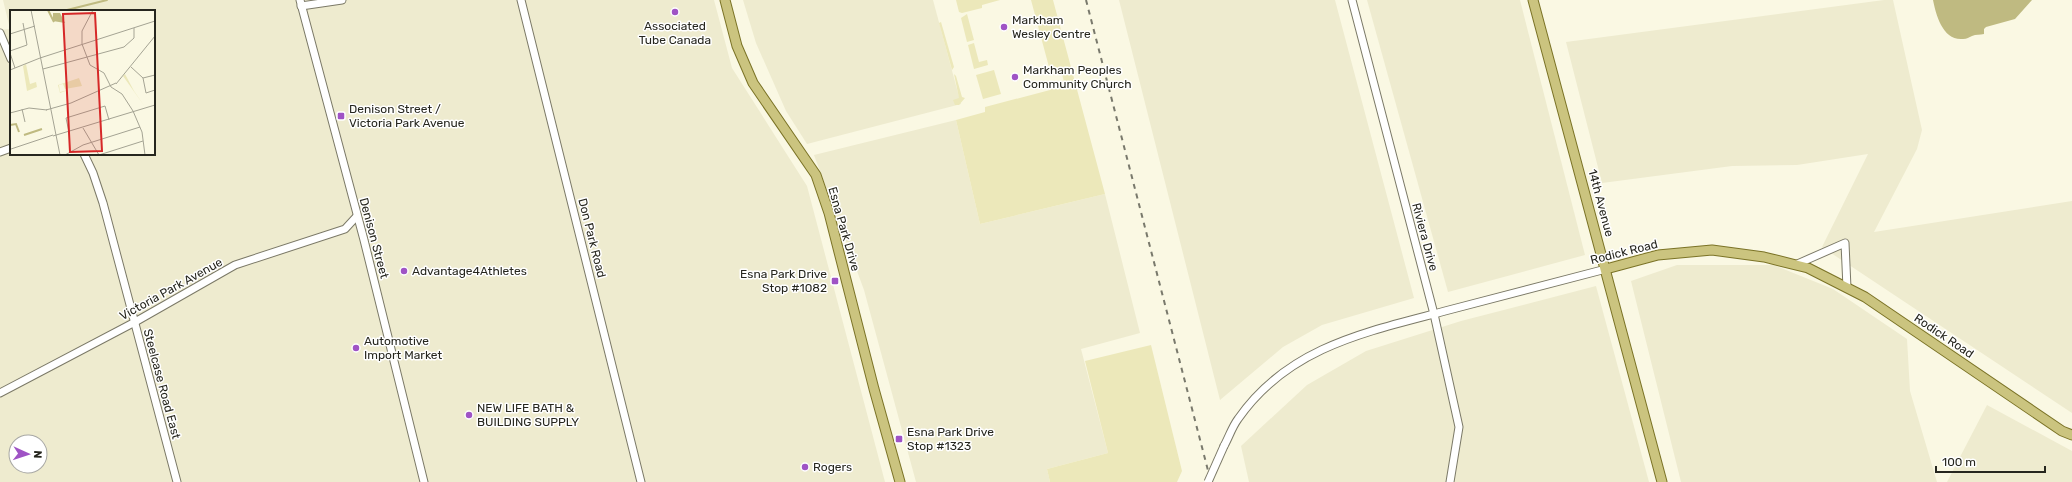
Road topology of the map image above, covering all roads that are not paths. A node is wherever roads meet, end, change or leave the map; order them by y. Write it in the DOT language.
graph roads {
  1 [pos="342,0"];
  2 [pos="521,0"];
  3 [pos="725,0"];
  4 [pos="1352,0"];
  5 [pos="1533,0"];
  6 [pos="301,3"];
  7 [pos="0,33"];
  8 [pos="10,57"];
  9 [pos="10,148"];
  10 [pos="0,152"];
  11 [pos="84,155"];
  12 [pos="357,216"];
  13 [pos="1795,265"];
  14 [pos="1606,269"];
  15 [pos="1847,288"];
  16 [pos="1434,314"];
  17 [pos="135,322"];
  18 [pos="0,394"];
  19 [pos="2072,434"];
  20 [pos="177,482"];
  21 [pos="424,482"];
  22 [pos="642,482"];
  23 [pos="900,482"];
  24 [pos="1208,482"];
  25 [pos="1450,482"];
  26 [pos="1662,482"];
  1 -- 6 [label="street"];
  2 -- 22 [label="street, Don Park Road"];
  3 -- 23 [label="main road, Esna Park Drive"];
  4 -- 16 [label="street, Riviera Drive"];
  5 -- 14 [label="main road, 14th Avenue"];
  6 -- 12 [label="street, Denison Street"];
  7 -- 8 [label="street"];
  9 -- 10 [label="street"];
  11 -- 17 [label="street, Steelcase Road East"];
  12 -- 17 [label="street, Victoria Park Avenue"];
  12 -- 21 [label="street, Denison Street"];
  13 -- 14 [label="main road, Rodick Road"];
  13 -- 15 [label="main road, Rodick Road"];
  13 -- 15 [label="street"];
  14 -- 16 [label="street, Rodick Road"];
  14 -- 26 [label="main road, 14th Avenue"];
  15 -- 19 [label="main road, Rodick Road"];
  16 -- 24 [label="street, Rodick Road, bridge"];
  16 -- 25 [label="street, Riviera Drive"];
  17 -- 18 [label="street, Victoria Park Avenue"];
  17 -- 20 [label="street, Steelcase Road East"];
}
